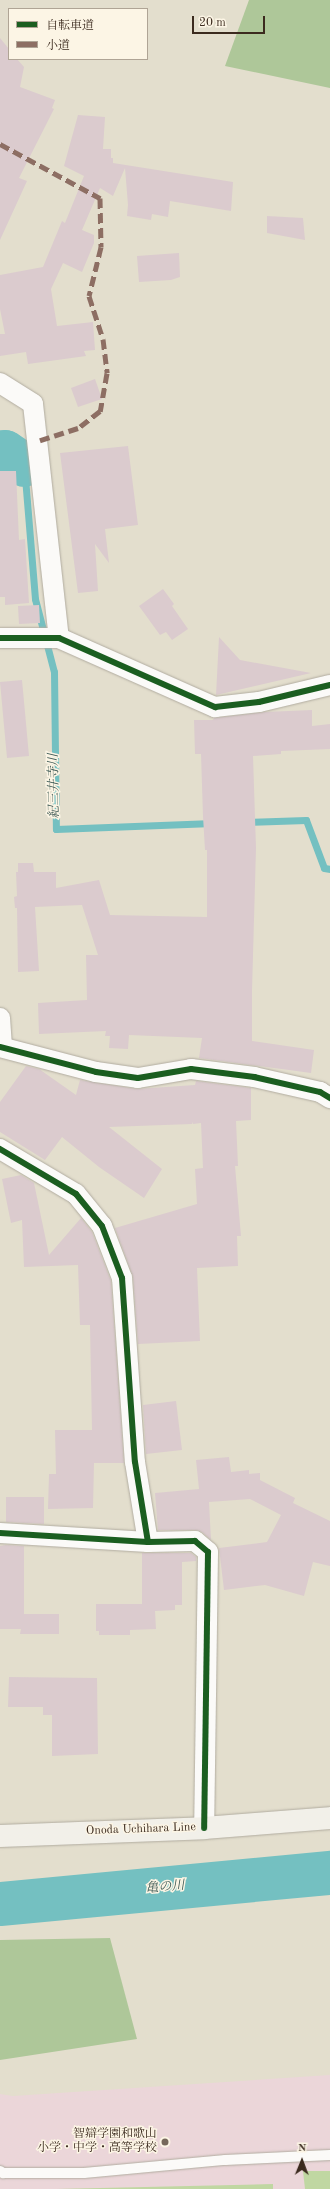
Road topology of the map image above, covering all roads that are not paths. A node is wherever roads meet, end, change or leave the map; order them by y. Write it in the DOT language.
graph roads {
  1 [pos="0,383"];
  2 [pos="0,638"];
  3 [pos="59,638"];
  4 [pos="330,685"];
  5 [pos="0,1018"];
  6 [pos="1,1046"];
  7 [pos="330,1098"];
  8 [pos="0,1149"];
  9 [pos="0,1534"];
  10 [pos="148,1542"];
  11 [pos="330,1818"];
  12 [pos="204,1828"];
  13 [pos="0,1836"];
  14 [pos="330,2155"];
  15 [pos="1,2175"];
  1 -- 3 [label="street"];
  2 -- 3 [label="street"];
  3 -- 4 [label="street"];
  5 -- 6 [label="street"];
  6 -- 7 [label="street"];
  8 -- 10 [label="street"];
  9 -- 10 [label="street"];
  10 -- 12 [label="street"];
  11 -- 12 [label="main road, Onoda Uchihara Line"];
  12 -- 13 [label="main road, Onoda Uchihara Line"];
  14 -- 15 [label="lane"];
}
